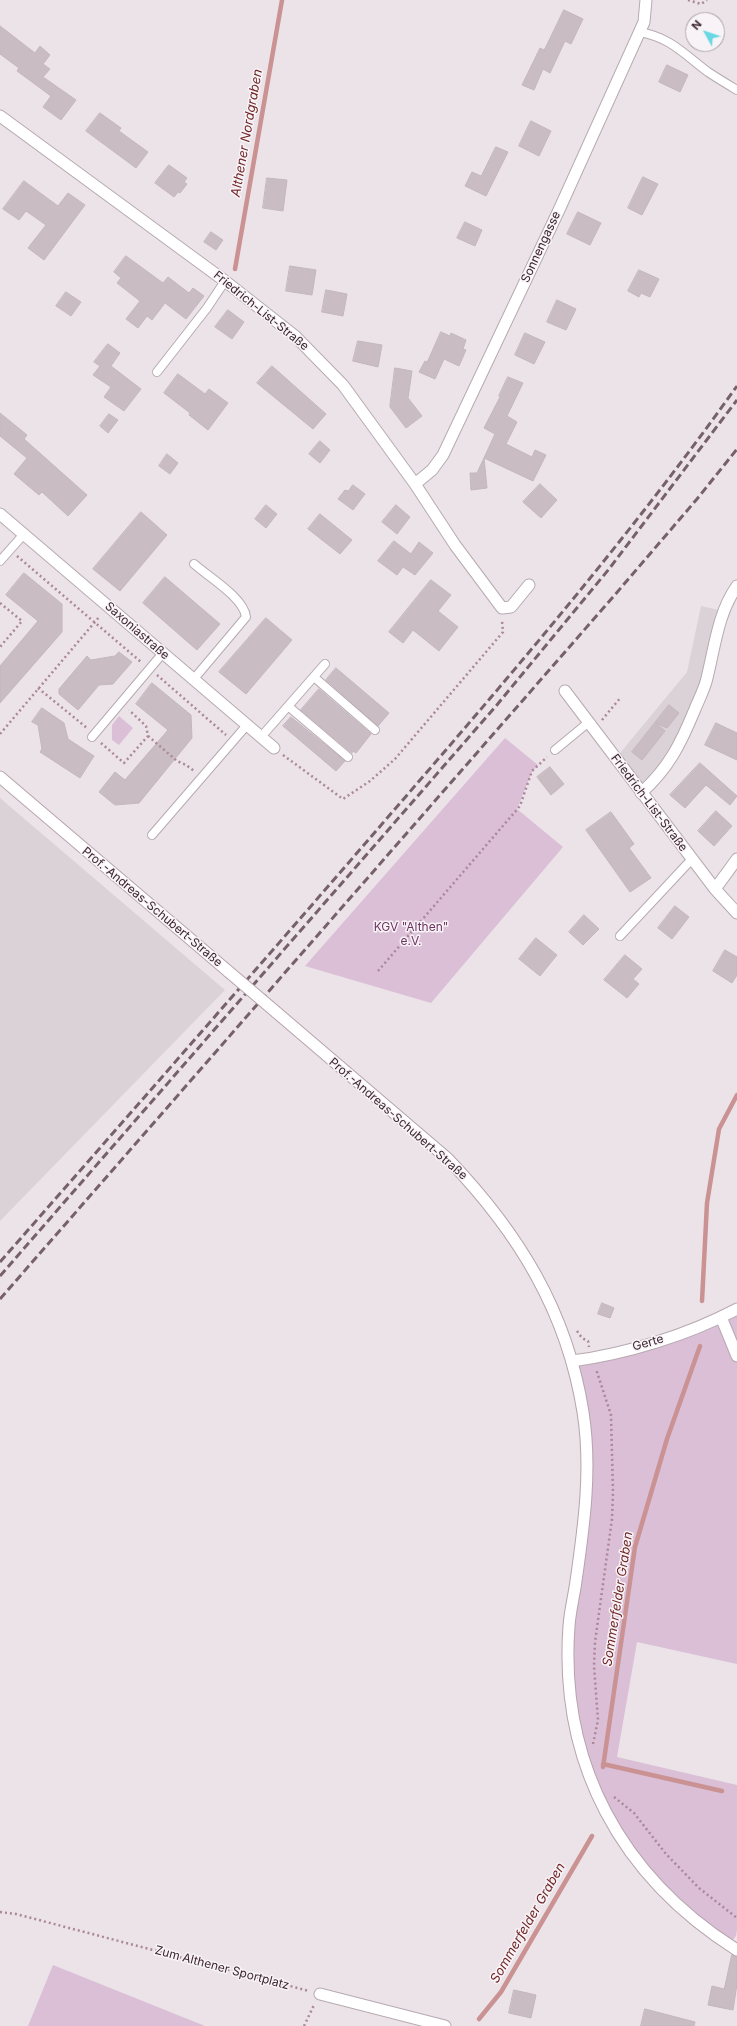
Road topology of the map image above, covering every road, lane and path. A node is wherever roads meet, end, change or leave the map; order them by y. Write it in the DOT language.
graph roads {
  1 [pos="646,0"];
  2 [pos="688,0"];
  3 [pos="707,0"];
  4 [pos="639,32"];
  5 [pos="737,90"];
  6 [pos="0,116"];
  7 [pos="225,281"];
  8 [pos="157,372"];
  9 [pos="415,484"];
  10 [pos="0,514"];
  11 [pos="24,534"];
  12 [pos="10,550"];
  13 [pos="0,561"];
  14 [pos="194,564"];
  15 [pos="529,585"];
  16 [pos="737,586"];
  17 [pos="0,603"];
  18 [pos="108,606"];
  19 [pos="502,608"];
  20 [pos="94,622"];
  21 [pos="0,647"];
  22 [pos="163,654"];
  23 [pos="325,664"];
  24 [pos="150,669"];
  25 [pos="314,677"];
  26 [pos="193,680"];
  27 [pos="38,688"];
  28 [pos="565,691"];
  29 [pos="621,697"];
  30 [pos="121,704"];
  31 [pos="288,706"];
  32 [pos="247,725"];
  33 [pos="591,726"];
  34 [pos="375,730"];
  35 [pos="0,734"];
  36 [pos="93,736"];
  37 [pos="148,736"];
  38 [pos="261,737"];
  39 [pos="233,741"];
  40 [pos="274,748"];
  41 [pos="555,750"];
  42 [pos="348,756"];
  43 [pos="538,765"];
  44 [pos="201,777"];
  45 [pos="0,778"];
  46 [pos="641,793"];
  47 [pos="152,834"];
  48 [pos="737,858"];
  49 [pos="692,859"];
  50 [pos="715,889"];
  51 [pos="737,913"];
  52 [pos="620,936"];
  53 [pos="378,971"];
  54 [pos="737,1309"];
  55 [pos="721,1317"];
  56 [pos="737,1356"];
  57 [pos="572,1361"];
  58 [pos="601,1382"];
  59 [pos="592,1749"];
  60 [pos="610,1795"];
  61 [pos="0,1912"];
  62 [pos="737,1918"];
  63 [pos="737,1950"];
  64 [pos="320,1994"];
  65 [pos="304,2026"];
  66 [pos="445,2026"];
  1 -- 4 [label="street, Sonnengasse"];
  2 -- 3 [label="path"];
  4 -- 5 [label="lane"];
  4 -- 9 [label="street, Sonnengasse"];
  6 -- 7 [label="street, Friedrich-List-Straße"];
  7 -- 8 [label="lane"];
  7 -- 9 [label="street, Friedrich-List-Straße"];
  9 -- 19 [label="street, Friedrich-List-Straße"];
  10 -- 11 [label="street, Saxoniastraße"];
  11 -- 12 [label="lane"];
  11 -- 18 [label="street, Saxoniastraße"];
  12 -- 13 [label="lane"];
  12 -- 20 [label="path"];
  14 -- 26 [label="lane"];
  15 -- 19 [label="street"];
  16 -- 46 [label="street"];
  17 -- 21 [label="path"];
  18 -- 20 [label="path"];
  18 -- 22 [label="street, Saxoniastraße"];
  19 -- 40 [label="path"];
  20 -- 24 [label="path"];
  20 -- 27 [label="path"];
  22 -- 24 [label="lane"];
  22 -- 26 [label="street, Saxoniastraße"];
  23 -- 25 [label="lane"];
  24 -- 30 [label="lane"];
  24 -- 39 [label="path"];
  25 -- 31 [label="lane"];
  25 -- 34 [label="lane"];
  26 -- 32 [label="street, Saxoniastraße"];
  27 -- 35 [label="path"];
  27 -- 36 [label="path"];
  28 -- 33 [label="street, Friedrich-List-Straße"];
  29 -- 33 [label="path"];
  30 -- 36 [label="lane"];
  30 -- 37 [label="path"];
  31 -- 38 [label="lane"];
  31 -- 42 [label="lane"];
  32 -- 38 [label="street, Saxoniastraße"];
  32 -- 39 [label="lane"];
  33 -- 41 [label="lane"];
  33 -- 46 [label="street, Friedrich-List-Straße"];
  36 -- 37 [label="path"];
  37 -- 44 [label="path"];
  38 -- 40 [label="street, Saxoniastraße"];
  39 -- 44 [label="lane"];
  43 -- 53 [label="path"];
  44 -- 47 [label="lane"];
  45 -- 57 [label="street, Prof.-Andreas-Schubert-Straße, bridge"];
  46 -- 49 [label="street, Friedrich-List-Straße"];
  48 -- 50 [label="street"];
  49 -- 50 [label="street, Friedrich-List-Straße"];
  49 -- 52 [label="lane"];
  50 -- 51 [label="street, Friedrich-List-Straße"];
  54 -- 55 [label="street, Gerte"];
  55 -- 56 [label="street"];
  55 -- 57 [label="street, Gerte"];
  57 -- 63 [label="street, Prof.-Andreas-Schubert-Straße"];
  58 -- 59 [label="path"];
  60 -- 62 [label="path"];
  61 -- 64 [label="path, Zum Althener Sportplatz"];
  64 -- 65 [label="path"];
  64 -- 66 [label="street"];
}
